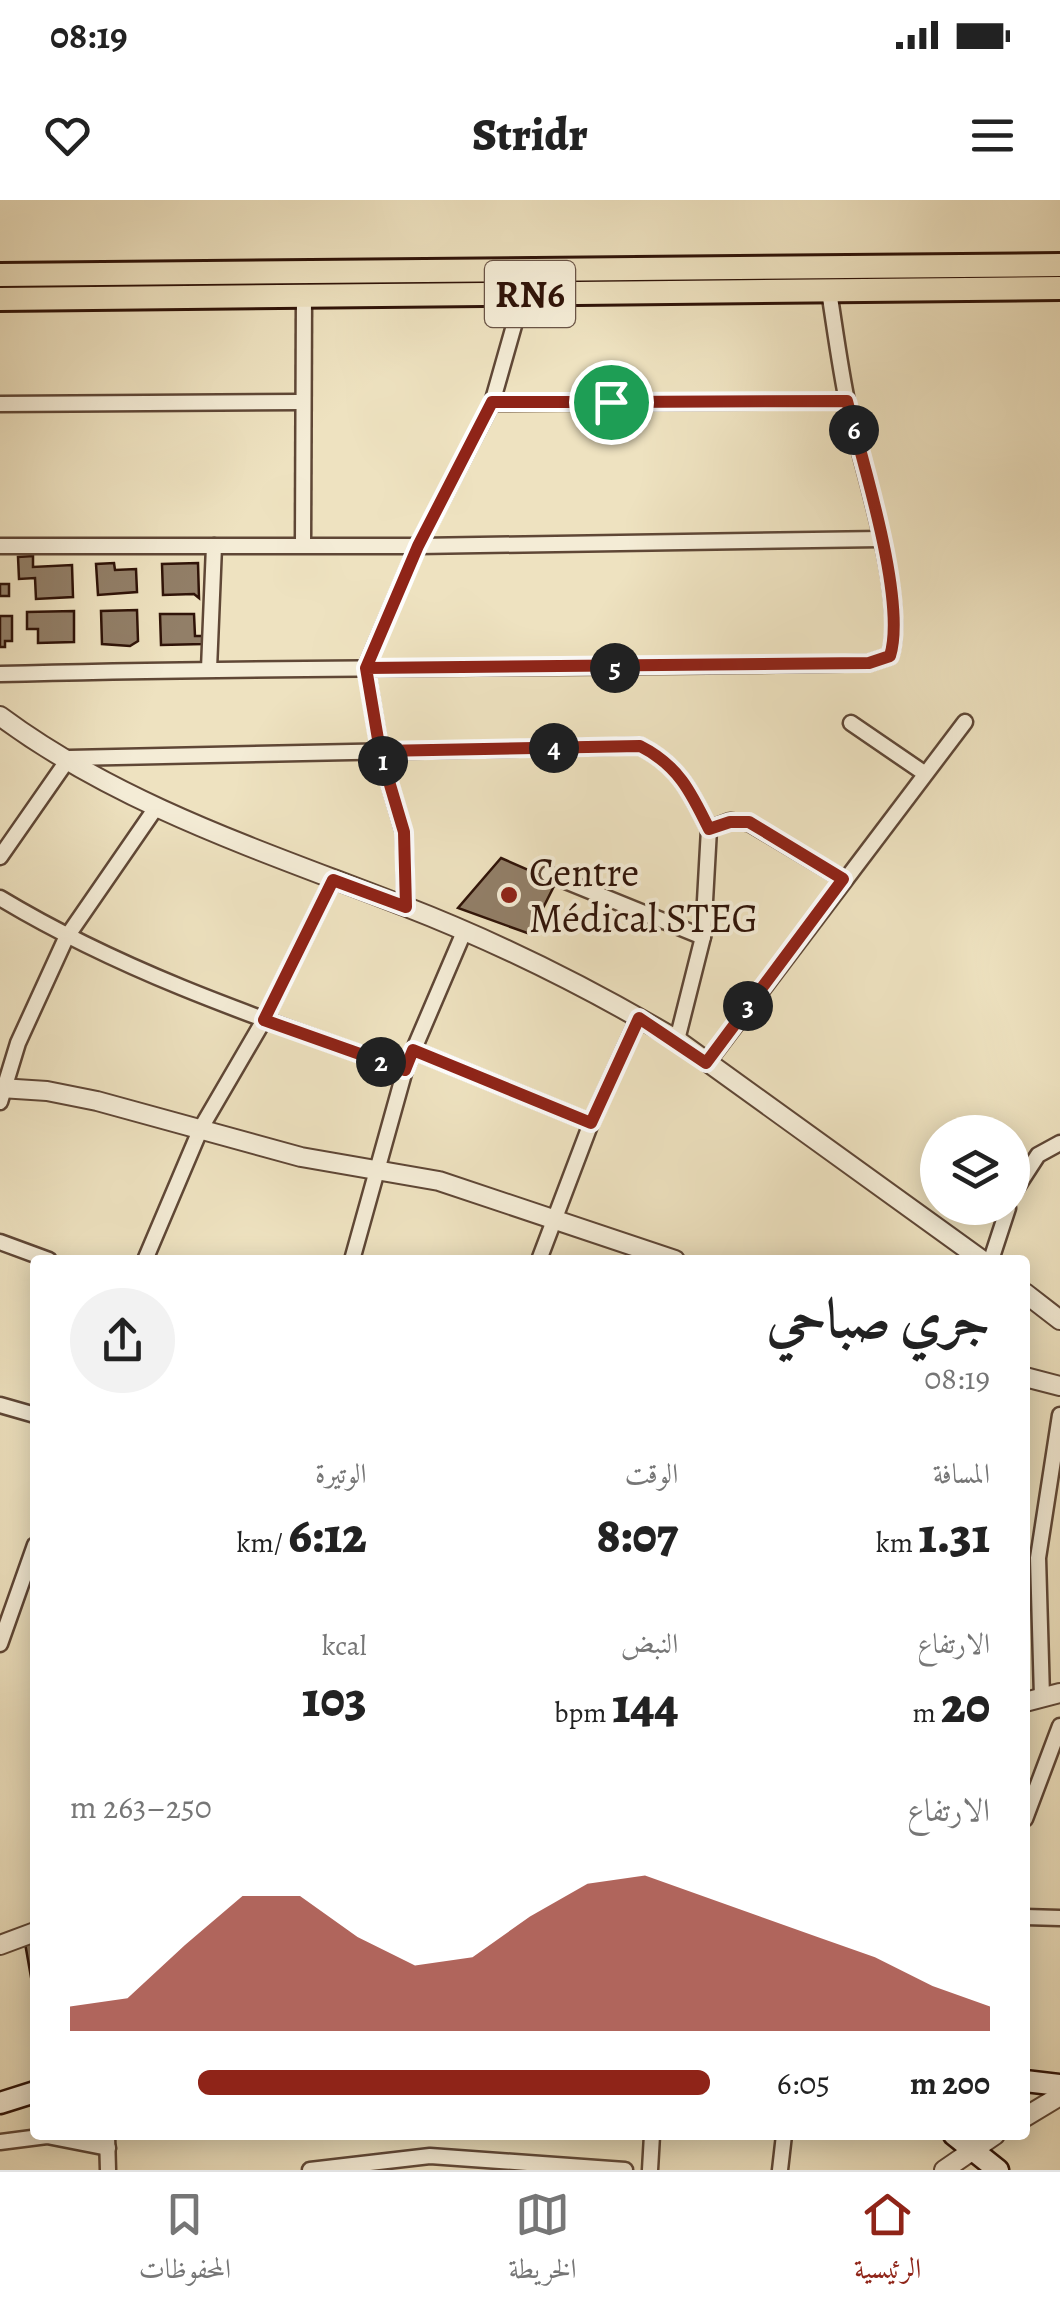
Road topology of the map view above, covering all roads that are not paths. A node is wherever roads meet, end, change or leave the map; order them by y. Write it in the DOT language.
graph roads {
  1 [pos="1060,265"];
  2 [pos="0,275"];
  3 [pos="1060,288"];
  4 [pos="829,291"];
  5 [pos="523,294"];
  6 [pos="304,295"];
  7 [pos="0,299"];
  8 [pos="847,401"];
  9 [pos="301,402"];
  10 [pos="492,402"];
  11 [pos="0,404"];
  12 [pos="881,539"];
  13 [pos="302,545"];
  14 [pos="0,546"];
  15 [pos="214,546"];
  16 [pos="418,546"];
  17 [pos="366,668"];
  18 [pos="209,669"];
  19 [pos="0,674"];
  20 [pos="0,716"];
  21 [pos="964,722"];
  22 [pos="851,723"];
  23 [pos="380,751"];
  24 [pos="69,758"];
  25 [pos="924,773"];
  26 [pos="155,809"];
  27 [pos="709,829"];
  28 [pos="0,857"];
  29 [pos="548,874"];
  30 [pos="843,879"];
  31 [pos="333,880"];
  32 [pos="0,898"];
  33 [pos="406,907"];
  34 [pos="464,932"];
  35 [pos="66,938"];
  36 [pos="702,938"];
  37 [pos="639,1018"];
  38 [pos="264,1020"];
  39 [pos="677,1040"];
  40 [pos="413,1050"];
  41 [pos="706,1063"];
  42 [pos="405,1070"];
  43 [pos="2,1092"];
  44 [pos="591,1123"];
  45 [pos="201,1128"];
  46 [pos="1060,1143"];
  47 [pos="1030,1167"];
  48 [pos="380,1173"];
  49 [pos="555,1218"];
  50 [pos="1002,1225"];
  51 [pos="0,1242"];
  52 [pos="35,1255"];
  53 [pos="146,1255"];
  54 [pos="354,1255"];
  55 [pos="541,1255"];
  56 [pos="661,1255"];
  57 [pos="975,1255"];
  58 [pos="992,1255"];
  59 [pos="1030,1297"];
  60 [pos="1060,1320"];
  61 [pos="1030,1378"];
  62 [pos="1060,1386"];
  63 [pos="0,1405"];
  64 [pos="30,1414"];
  65 [pos="1060,1415"];
  66 [pos="30,1559"];
  67 [pos="0,1644"];
  68 [pos="1042,1698"];
  69 [pos="1060,1726"];
  70 [pos="1030,1806"];
  71 [pos="1030,1917"];
  72 [pos="1060,1918"];
  73 [pos="30,1934"];
  74 [pos="0,1945"];
  75 [pos="1030,2082"];
  76 [pos="1060,2085"];
  77 [pos="30,2094"];
  78 [pos="1060,2096"];
  79 [pos="0,2103"];
  80 [pos="1030,2114"];
  81 [pos="30,2138"];
  82 [pos="108,2140"];
  83 [pos="652,2140"];
  84 [pos="783,2140"];
  85 [pos="960,2140"];
  86 [pos="986,2140"];
  87 [pos="0,2142"];
  88 [pos="971,2149"];
  89 [pos="108,2170"];
  90 [pos="310,2170"];
  91 [pos="624,2170"];
  92 [pos="650,2170"];
  93 [pos="780,2170"];
  94 [pos="944,2170"];
  95 [pos="998,2170"];
  1 -- 2 [label="highway, RN6"];
  3 -- 4 [label="highway, RN6"];
  4 -- 5 [label="highway, RN6"];
  4 -- 8 [label="street"];
  5 -- 6 [label="highway, RN6"];
  5 -- 10 [label="street"];
  6 -- 7 [label="highway, RN6"];
  6 -- 9 [label="street"];
  8 -- 10 [label="street"];
  8 -- 12 [label="street"];
  9 -- 11 [label="street"];
  9 -- 13 [label="street"];
  10 -- 16 [label="street"];
  12 -- 16 [label="street"];
  12 -- 17 [label="street"];
  13 -- 15 [label="street"];
  13 -- 16 [label="street"];
  14 -- 15 [label="street"];
  15 -- 18 [label="street"];
  16 -- 17 [label="street"];
  17 -- 18 [label="street"];
  17 -- 23 [label="street"];
  18 -- 19 [label="street"];
  20 -- 24 [label="street"];
  21 -- 25 [label="street"];
  22 -- 25 [label="street"];
  23 -- 24 [label="street"];
  23 -- 27 [label="street"];
  23 -- 33 [label="street"];
  24 -- 26 [label="street"];
  24 -- 28 [label="street"];
  25 -- 30 [label="street"];
  26 -- 31 [label="street"];
  26 -- 35 [label="street"];
  27 -- 30 [label="street"];
  27 -- 36 [label="street"];
  29 -- 36 [label="street"];
  30 -- 41 [label="street"];
  31 -- 33 [label="street"];
  31 -- 38 [label="street"];
  32 -- 35 [label="street"];
  33 -- 34 [label="street"];
  34 -- 37 [label="street"];
  34 -- 40 [label="street"];
  35 -- 38 [label="street"];
  35 -- 43 [label="street"];
  36 -- 39 [label="street"];
  37 -- 39 [label="street"];
  37 -- 44 [label="street"];
  38 -- 42 [label="street"];
  38 -- 45 [label="street"];
  39 -- 41 [label="street"];
  40 -- 42 [label="street"];
  40 -- 44 [label="street"];
  41 -- 57 [label="street"];
  42 -- 48 [label="street"];
  43 -- 45 [label="street"];
  44 -- 49 [label="street"];
  45 -- 48 [label="street"];
  45 -- 53 [label="street"];
  46 -- 47 [label="street"];
  48 -- 49 [label="street"];
  48 -- 54 [label="street"];
  49 -- 55 [label="street"];
  49 -- 56 [label="street"];
  50 -- 58 [label="street"];
  51 -- 52 [label="street"];
  59 -- 60 [label="street"];
  61 -- 62 [label="street"];
  63 -- 64 [label="street"];
  65 -- 68 [label="street"];
  66 -- 67 [label="street"];
  69 -- 70 [label="street"];
  71 -- 72 [label="street"];
  73 -- 74 [label="street"];
  75 -- 76 [label="main road"];
  77 -- 79 [label="main road"];
  78 -- 80 [label="street"];
  81 -- 87 [label="street"];
  82 -- 89 [label="street"];
  83 -- 92 [label="street"];
  84 -- 93 [label="street"];
  85 -- 88 [label="main road"];
  86 -- 88 [label="street"];
  88 -- 94 [label="street"];
  88 -- 95 [label="main road"];
  90 -- 91 [label="street"];
}
